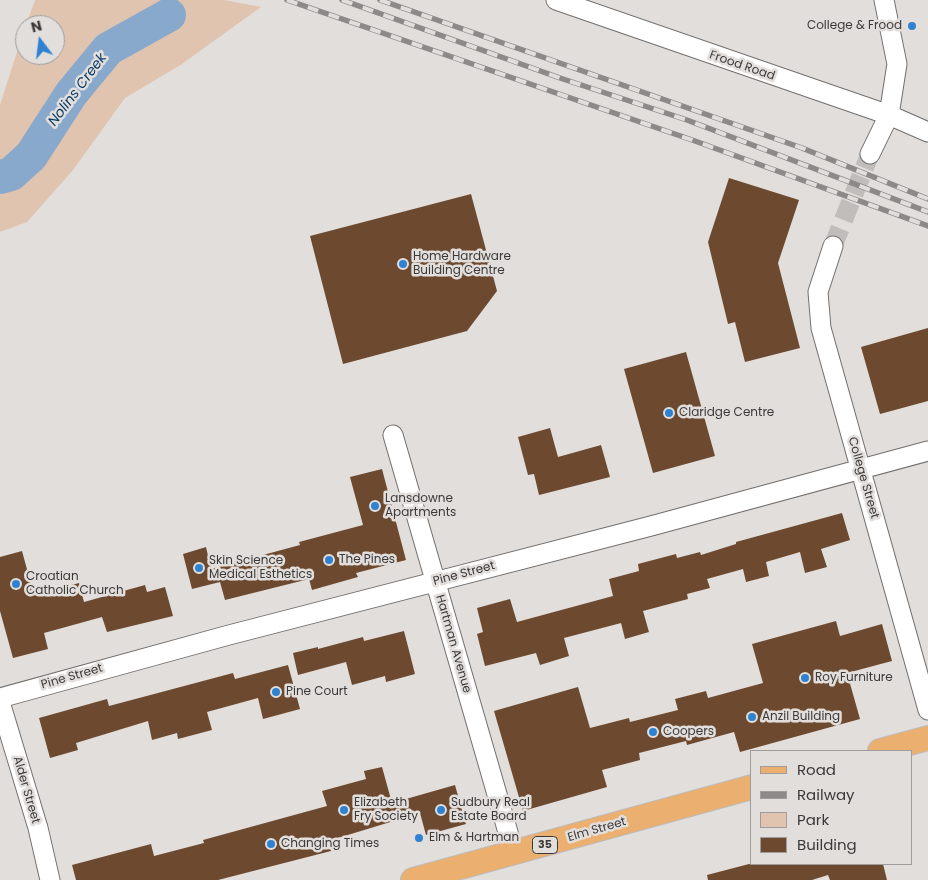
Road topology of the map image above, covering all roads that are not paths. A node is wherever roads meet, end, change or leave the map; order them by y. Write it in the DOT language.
graph roads {
  1 [pos="556,0"];
  2 [pos="884,0"];
  3 [pos="889,115"];
  4 [pos="928,132"];
  5 [pos="870,154"];
  6 [pos="833,246"];
  7 [pos="394,435"];
  8 [pos="928,451"];
  9 [pos="861,470"];
  10 [pos="434,582"];
  11 [pos="0,698"];
  12 [pos="0,702"];
  13 [pos="928,710"];
  14 [pos="928,738"];
  15 [pos="884,750"];
  16 [pos="750,788"];
  17 [pos="514,853"];
  18 [pos="50,880"];
  19 [pos="412,880"];
  1 -- 3 [label="street, Frood Road"];
  2 -- 3 [label="street"];
  3 -- 4 [label="street, Frood Road"];
  3 -- 5 [label="street"];
  6 -- 9 [label="street, College Street"];
  7 -- 10 [label="street, Hartman Avenue"];
  8 -- 9 [label="street, Pine Street"];
  9 -- 10 [label="street, Pine Street"];
  9 -- 13 [label="street, College Street"];
  10 -- 11 [label="street, Pine Street"];
  10 -- 17 [label="street, Hartman Avenue"];
  12 -- 18 [label="street, Alder Street"];
  14 -- 15 [label="main road"];
  16 -- 17 [label="main road, Elm Street / 35"];
  17 -- 19 [label="main road, Elm Street / 35"];
}
